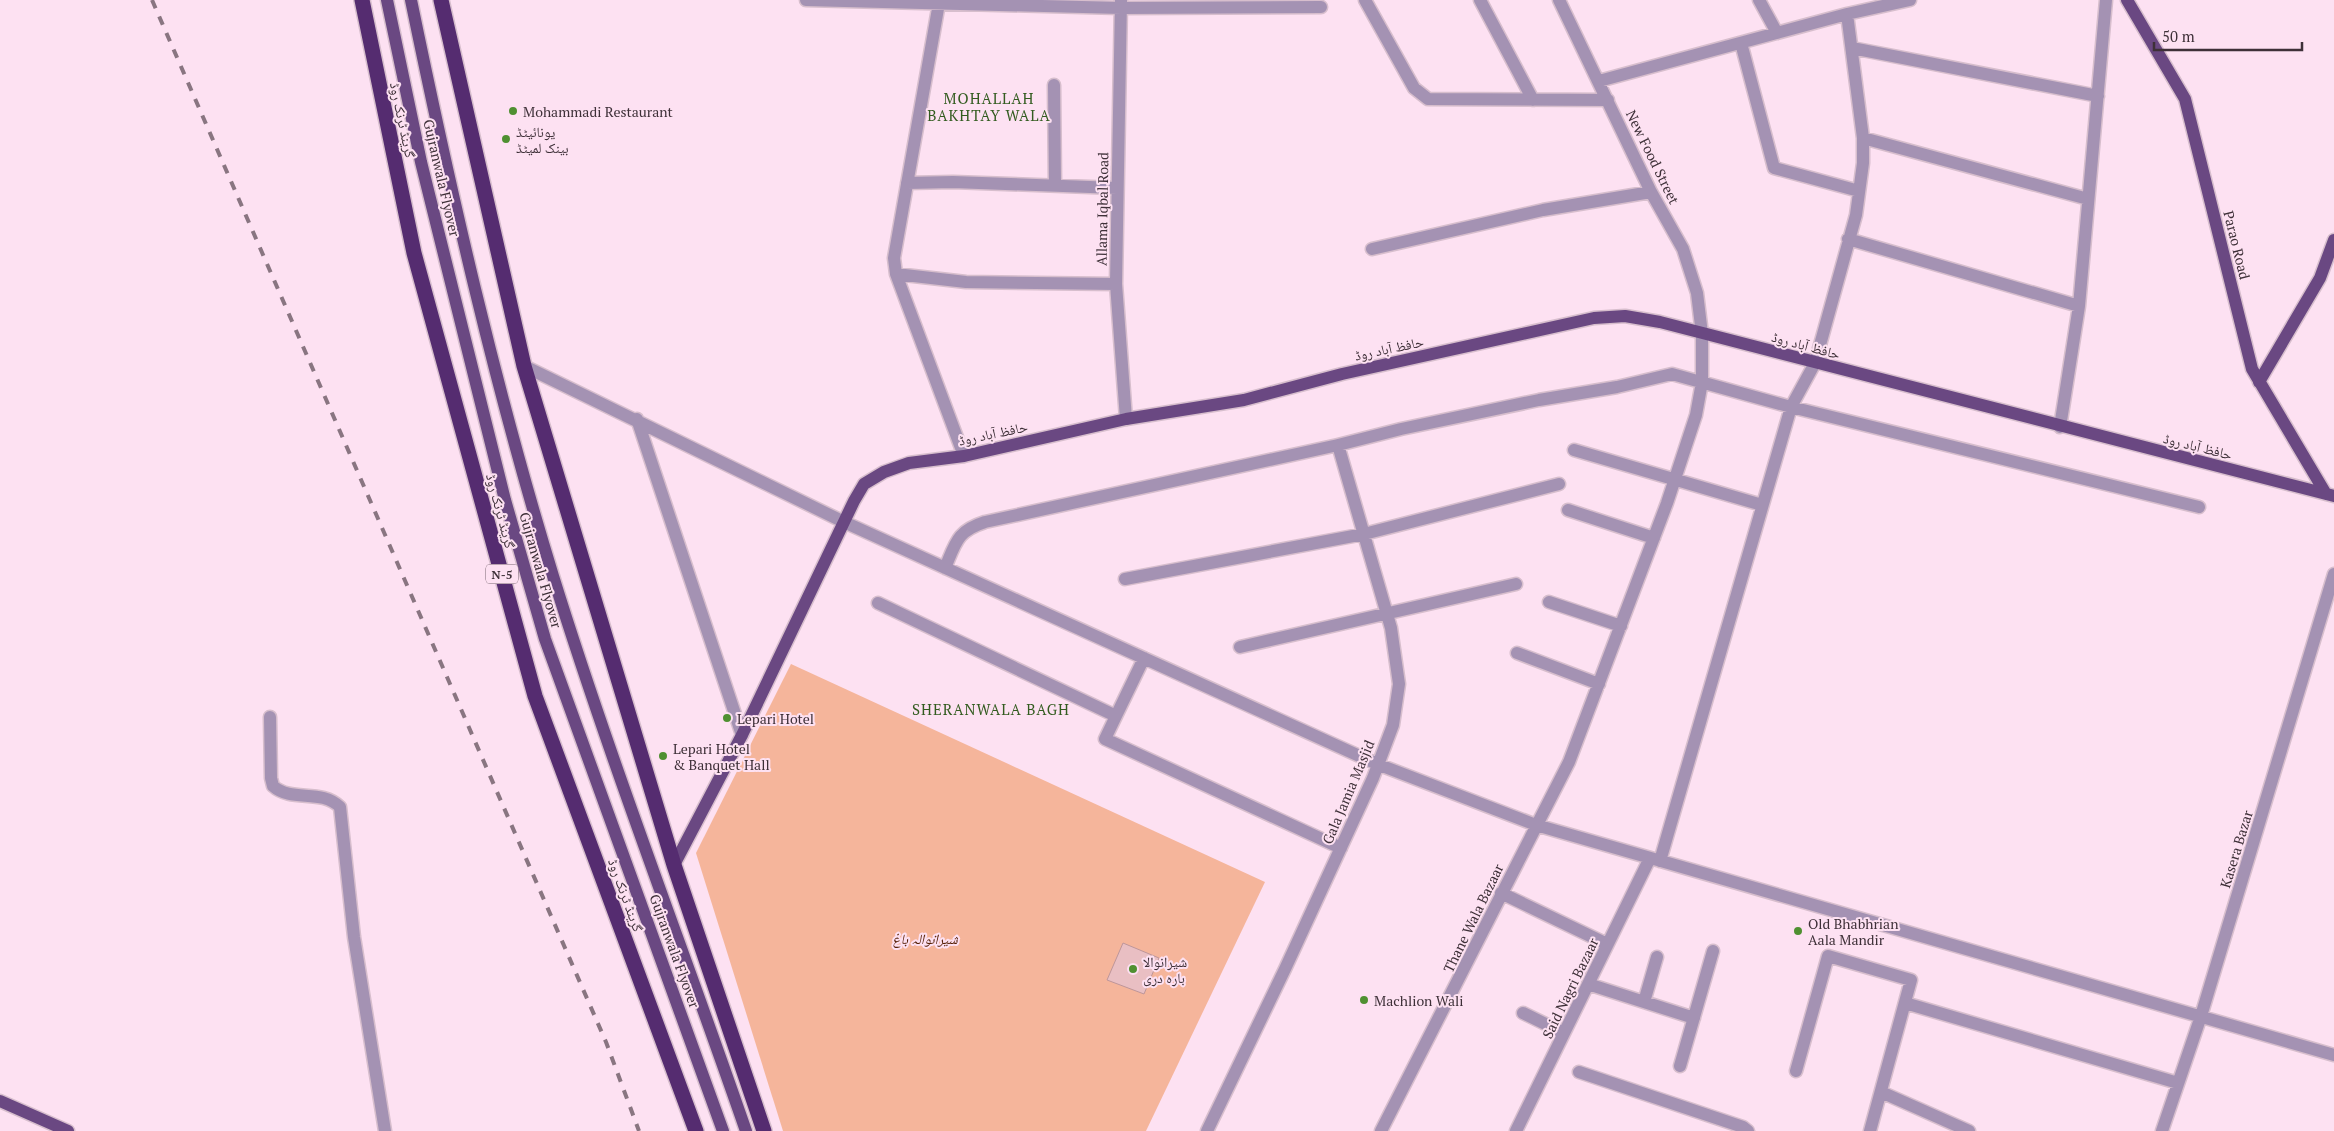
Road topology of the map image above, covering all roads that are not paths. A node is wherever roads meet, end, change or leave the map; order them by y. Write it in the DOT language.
graph roads {
  1 [pos="362,0"];
  2 [pos="388,0"];
  3 [pos="411,0"];
  4 [pos="441,0"];
  5 [pos="806,0"];
  6 [pos="1365,0"];
  7 [pos="1480,0"];
  8 [pos="1559,0"];
  9 [pos="1759,0"];
  10 [pos="1910,0"];
  11 [pos="2106,0"];
  12 [pos="2127,0"];
  13 [pos="854,1"];
  14 [pos="957,2"];
  15 [pos="940,3"];
  16 [pos="1057,3"];
  17 [pos="1121,4"];
  18 [pos="1193,4"];
  19 [pos="1291,4"];
  20 [pos="1878,4"];
  21 [pos="1321,7"];
  22 [pos="1847,14"];
  23 [pos="1777,33"];
  24 [pos="1741,43"];
  25 [pos="1852,48"];
  26 [pos="1599,81"];
  27 [pos="1054,85"];
  28 [pos="2098,96"];
  29 [pos="1533,100"];
  30 [pos="1608,100"];
  31 [pos="1863,138"];
  32 [pos="908,182"];
  33 [pos="1055,186"];
  34 [pos="1117,188"];
  35 [pos="1859,191"];
  36 [pos="1651,192"];
  37 [pos="2088,199"];
  38 [pos="1848,240"];
  39 [pos="2334,240"];
  40 [pos="1372,249"];
  41 [pos="896,274"];
  42 [pos="1116,284"];
  43 [pos="2079,306"];
  44 [pos="1702,334"];
  45 [pos="1816,363"];
  46 [pos="524,366"];
  47 [pos="1702,382"];
  48 [pos="2258,382"];
  49 [pos="1791,407"];
  50 [pos="1126,419"];
  51 [pos="637,420"];
  52 [pos="2060,427"];
  53 [pos="1338,445"];
  54 [pos="1574,450"];
  55 [pos="964,456"];
  56 [pos="1674,481"];
  57 [pos="1559,484"];
  58 [pos="2330,495"];
  59 [pos="1762,505"];
  60 [pos="2199,507"];
  61 [pos="1568,510"];
  62 [pos="844,522"];
  63 [pos="1364,534"];
  64 [pos="1654,538"];
  65 [pos="945,568"];
  66 [pos="2334,574"];
  67 [pos="1125,580"];
  68 [pos="1516,584"];
  69 [pos="1549,602"];
  70 [pos="878,604"];
  71 [pos="1387,615"];
  72 [pos="1621,626"];
  73 [pos="1240,647"];
  74 [pos="1517,653"];
  75 [pos="1144,658"];
  76 [pos="1599,684"];
  77 [pos="1116,716"];
  78 [pos="270,717"];
  79 [pos="742,735"];
  80 [pos="1377,764"];
  81 [pos="1536,824"];
  82 [pos="1341,848"];
  83 [pos="1655,859"];
  84 [pos="674,864"];
  85 [pos="1502,893"];
  86 [pos="1608,944"];
  87 [pos="1713,950"];
  88 [pos="1657,958"];
  89 [pos="1588,984"];
  90 [pos="1644,1002"];
  91 [pos="1905,1003"];
  92 [pos="1523,1013"];
  93 [pos="2201,1016"];
  94 [pos="1694,1018"];
  95 [pos="1564,1033"];
  96 [pos="2334,1055"];
  97 [pos="1680,1066"];
  98 [pos="1796,1071"];
  99 [pos="1579,1072"];
  100 [pos="2178,1083"];
  101 [pos="1881,1092"];
  102 [pos="0,1101"];
  103 [pos="68,1131"];
  104 [pos="385,1131"];
  105 [pos="696,1131"];
  106 [pos="724,1131"];
  107 [pos="746,1131"];
  108 [pos="764,1131"];
  109 [pos="1207,1131"];
  110 [pos="1381,1131"];
  111 [pos="1516,1131"];
  112 [pos="1748,1131"];
  113 [pos="1870,1131"];
  114 [pos="1969,1131"];
  115 [pos="2162,1131"];
  1 -- 105 [label="highway, گرینڈ ٹرنک روڈ / N-5"];
  2 -- 106 [label="main road, Gujranwala Flyover"];
  3 -- 107 [label="main road, Gujranwala Flyover"];
  4 -- 46 [label="highway"];
  5 -- 13 [label="street"];
  6 -- 29 [label="street"];
  7 -- 29 [label="street"];
  8 -- 26 [label="street, New Food Street"];
  9 -- 23 [label="street"];
  10 -- 20 [label="street"];
  11 -- 28 [label="street"];
  12 -- 48 [label="main road, Parao Road"];
  13 -- 15 [label="street"];
  14 -- 15 [label="street"];
  14 -- 16 [label="street"];
  15 -- 32 [label="street"];
  16 -- 17 [label="street"];
  17 -- 18 [label="street"];
  17 -- 34 [label="street, Allama Iqbal Road"];
  18 -- 19 [label="street"];
  19 -- 21 [label="street"];
  20 -- 22 [label="street"];
  22 -- 23 [label="street"];
  22 -- 25 [label="street, Said Nagri Bazaar"];
  23 -- 24 [label="street"];
  24 -- 26 [label="street"];
  24 -- 35 [label="street"];
  25 -- 28 [label="street"];
  25 -- 31 [label="street, Said Nagri Bazaar"];
  26 -- 30 [label="street, New Food Street"];
  27 -- 33 [label="street"];
  28 -- 37 [label="street"];
  29 -- 30 [label="street"];
  30 -- 36 [label="street, New Food Street"];
  31 -- 35 [label="street, Said Nagri Bazaar"];
  31 -- 37 [label="street"];
  32 -- 33 [label="street"];
  32 -- 41 [label="street"];
  33 -- 34 [label="street"];
  34 -- 42 [label="street, Allama Iqbal Road"];
  35 -- 38 [label="street, Said Nagri Bazaar"];
  36 -- 40 [label="street"];
  36 -- 44 [label="street, New Food Street"];
  37 -- 43 [label="street"];
  38 -- 43 [label="street"];
  38 -- 45 [label="street, Said Nagri Bazaar"];
  39 -- 48 [label="main road"];
  41 -- 42 [label="street"];
  41 -- 55 [label="street"];
  42 -- 50 [label="street, Allama Iqbal Road"];
  43 -- 52 [label="street"];
  44 -- 45 [label="main road, حافظ آباد روڈ"];
  44 -- 47 [label="street, New Food Street"];
  44 -- 50 [label="main road, حافظ آباد روڈ"];
  45 -- 49 [label="street, Said Nagri Bazaar"];
  45 -- 52 [label="main road, حافظ آباد روڈ"];
  46 -- 51 [label="street"];
  46 -- 84 [label="highway"];
  47 -- 49 [label="street"];
  47 -- 53 [label="street"];
  47 -- 56 [label="street, New Food Street"];
  48 -- 58 [label="main road, Parao Road"];
  49 -- 59 [label="street, Said Nagri Bazaar"];
  49 -- 60 [label="street"];
  50 -- 55 [label="main road, حافظ آباد روڈ"];
  51 -- 62 [label="street"];
  51 -- 79 [label="street"];
  52 -- 58 [label="main road, حافظ آباد روڈ"];
  53 -- 63 [label="street, Gala Jamia Masjid"];
  53 -- 65 [label="street"];
  54 -- 56 [label="street"];
  55 -- 62 [label="main road, حافظ آباد روڈ"];
  56 -- 59 [label="street"];
  56 -- 64 [label="street, New Food Street"];
  57 -- 63 [label="street"];
  59 -- 83 [label="street, Said Nagri Bazaar"];
  61 -- 64 [label="street"];
  62 -- 65 [label="street"];
  62 -- 79 [label="main road, حافظ آباد روڈ"];
  63 -- 67 [label="street"];
  63 -- 71 [label="street, Gala Jamia Masjid"];
  64 -- 72 [label="street, New Food Street"];
  65 -- 75 [label="street"];
  66 -- 93 [label="street, Kasera Bazar"];
  68 -- 71 [label="street"];
  69 -- 72 [label="street"];
  70 -- 77 [label="street"];
  71 -- 73 [label="street"];
  71 -- 80 [label="street, Gala Jamia Masjid"];
  72 -- 76 [label="street, Thane Wala Bazaar"];
  74 -- 76 [label="street"];
  75 -- 77 [label="street"];
  75 -- 80 [label="street"];
  76 -- 81 [label="street, Thane Wala Bazaar"];
  77 -- 82 [label="street"];
  78 -- 104 [label="street"];
  79 -- 84 [label="main road, حافظ آباد روڈ"];
  80 -- 81 [label="street"];
  80 -- 82 [label="street, Gala Jamia Masjid"];
  81 -- 83 [label="street"];
  81 -- 85 [label="street, Thane Wala Bazaar"];
  82 -- 109 [label="street, Gala Jamia Masjid"];
  83 -- 86 [label="street, Said Nagri Bazaar"];
  83 -- 93 [label="street"];
  84 -- 108 [label="highway"];
  85 -- 86 [label="street"];
  85 -- 110 [label="street, Thane Wala Bazaar"];
  86 -- 89 [label="street, Said Nagri Bazaar"];
  87 -- 94 [label="street"];
  88 -- 90 [label="street"];
  89 -- 90 [label="street"];
  89 -- 95 [label="street, Said Nagri Bazaar"];
  90 -- 94 [label="street"];
  91 -- 98 [label="street"];
  91 -- 100 [label="street"];
  91 -- 101 [label="street"];
  92 -- 95 [label="street"];
  93 -- 96 [label="street"];
  93 -- 100 [label="street, Kasera Bazar"];
  94 -- 97 [label="street"];
  95 -- 111 [label="street, Said Nagri Bazaar"];
  99 -- 112 [label="street"];
  100 -- 115 [label="street, Kasera Bazar"];
  101 -- 113 [label="street"];
  101 -- 114 [label="street"];
  102 -- 103 [label="main road"];
}
